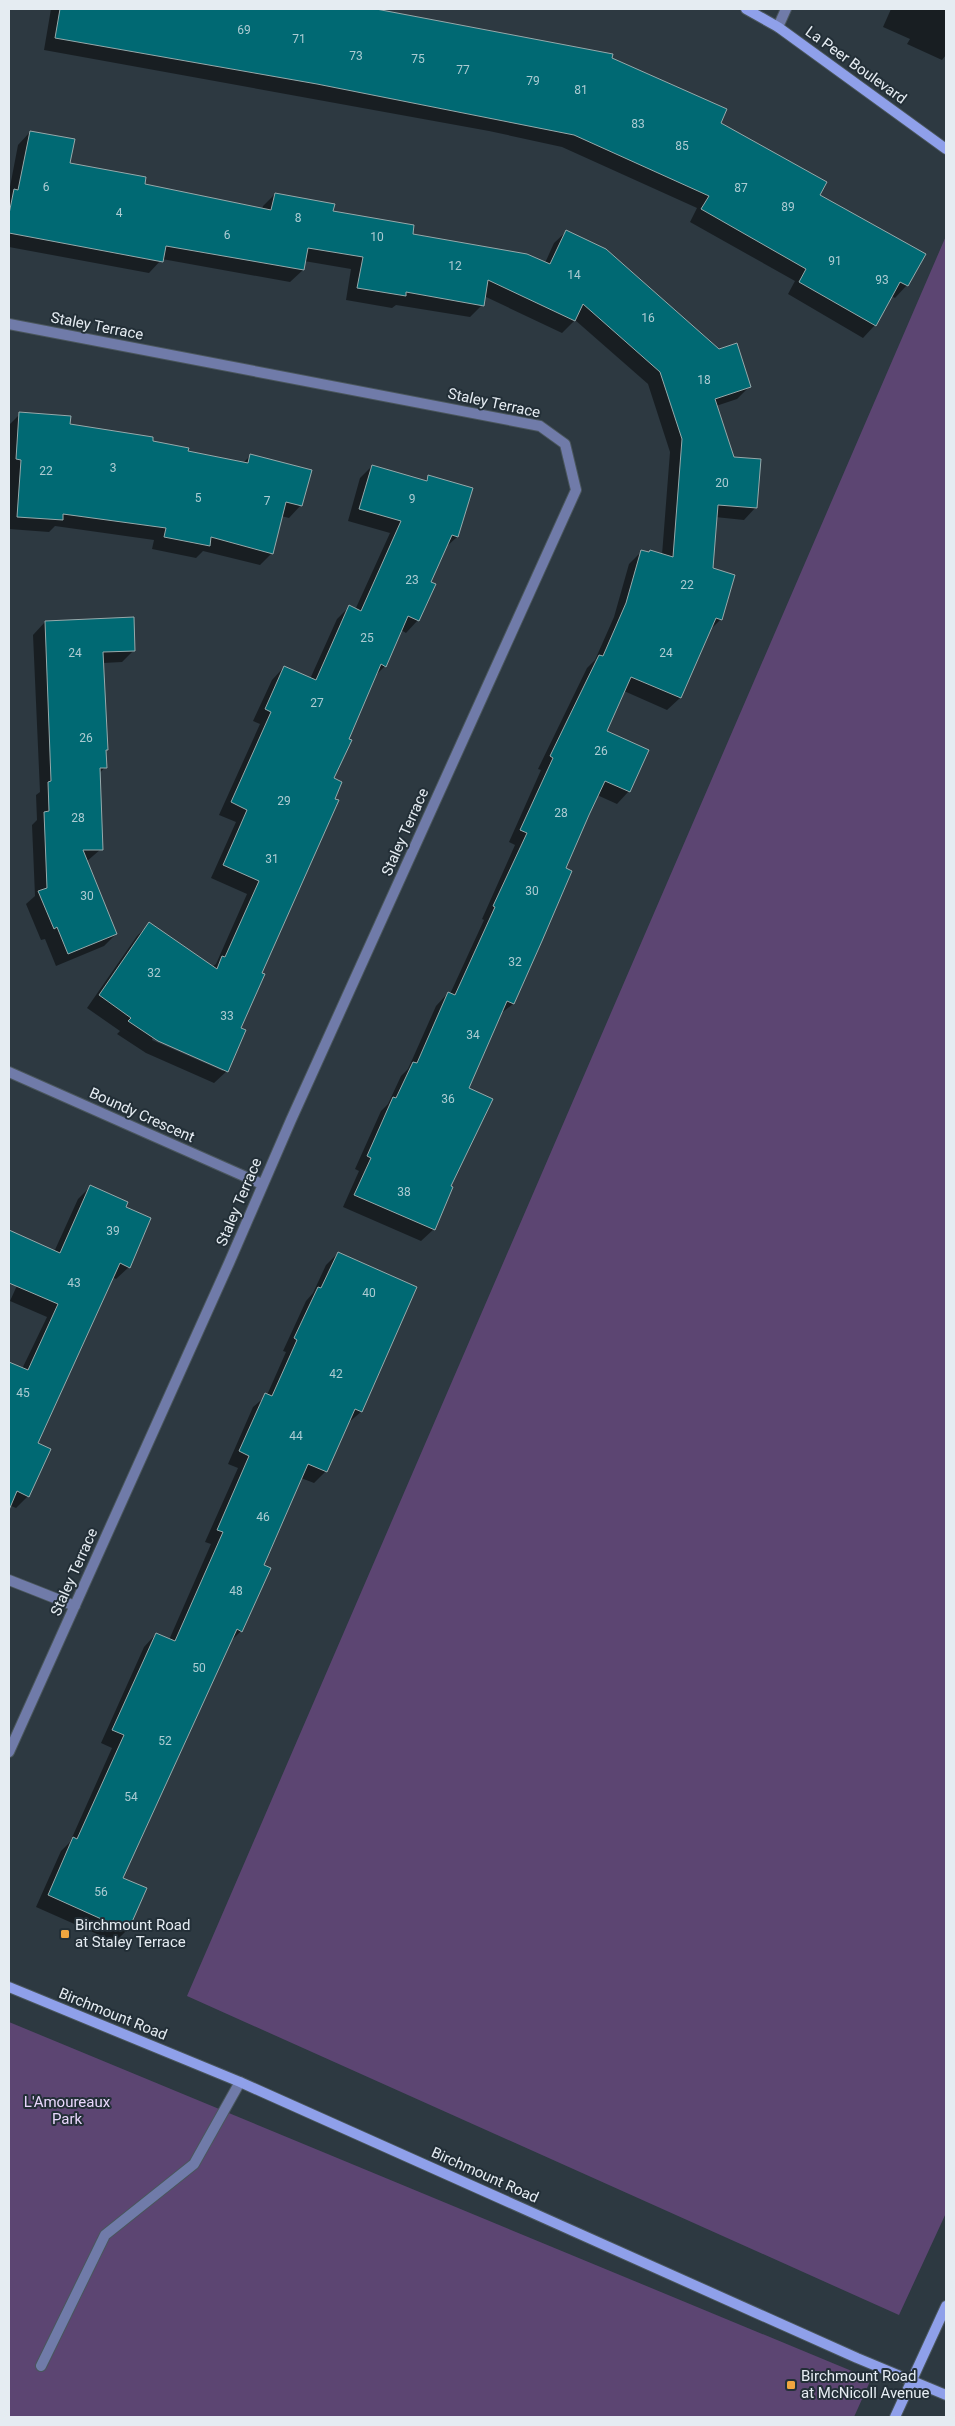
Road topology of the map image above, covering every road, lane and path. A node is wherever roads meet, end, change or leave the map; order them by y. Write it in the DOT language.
graph roads {
  1 [pos="746,9"];
  2 [pos="786,9"];
  3 [pos="778,27"];
  4 [pos="946,149"];
  5 [pos="9,324"];
  6 [pos="9,1072"];
  7 [pos="262,1184"];
  8 [pos="9,1580"];
  9 [pos="75,1606"];
  10 [pos="9,1752"];
  11 [pos="9,1987"];
  12 [pos="240,2082"];
  13 [pos="946,2306"];
  14 [pos="41,2366"];
  15 [pos="912,2380"];
  16 [pos="946,2395"];
  17 [pos="895,2417"];
  1 -- 3 [label="main road, La Peer Boulevard"];
  2 -- 3 [label="street"];
  3 -- 4 [label="main road, La Peer Boulevard"];
  5 -- 7 [label="street, Staley Terrace"];
  6 -- 7 [label="street, Boundy Crescent"];
  7 -- 9 [label="street, Staley Terrace"];
  8 -- 9 [label="street"];
  9 -- 10 [label="street, Staley Terrace"];
  11 -- 12 [label="main road, Birchmount Road"];
  12 -- 14 [label="street"];
  12 -- 15 [label="main road, Birchmount Road"];
  13 -- 15 [label="main road"];
  15 -- 16 [label="main road, Birchmount Road"];
  15 -- 17 [label="main road"];
}
